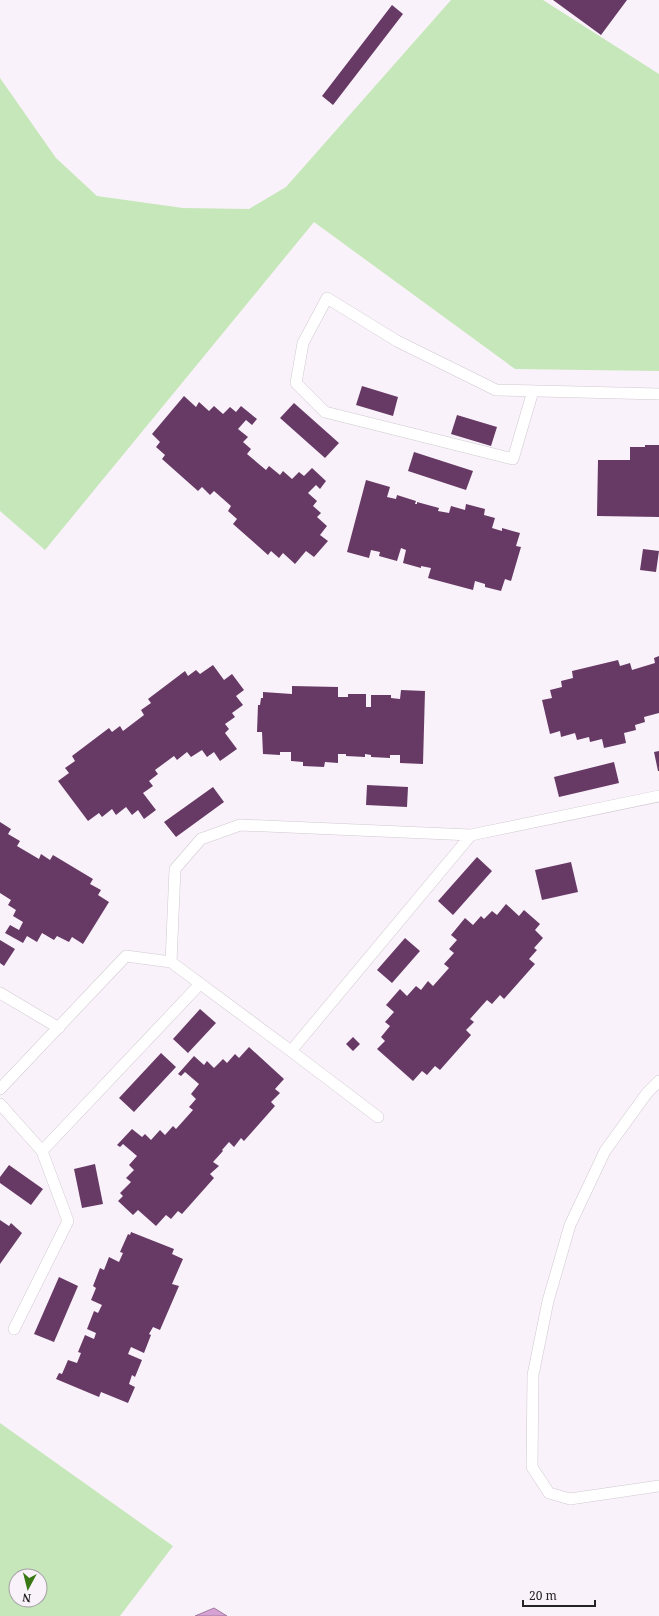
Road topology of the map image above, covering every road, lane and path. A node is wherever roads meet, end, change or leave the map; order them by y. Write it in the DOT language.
graph roads {
  1 [pos="533,391"];
  2 [pos="659,394"];
  3 [pos="659,796"];
  4 [pos="471,835"];
  5 [pos="171,962"];
  6 [pos="200,984"];
  7 [pos="0,993"];
  8 [pos="59,1028"];
  9 [pos="291,1051"];
  10 [pos="659,1081"];
  11 [pos="0,1089"];
  12 [pos="0,1104"];
  13 [pos="378,1117"];
  14 [pos="42,1151"];
  15 [pos="14,1329"];
  16 [pos="659,1486"];
  1 -- 1 [label="lane"];
  1 -- 2 [label="lane"];
  3 -- 4 [label="lane"];
  4 -- 5 [label="lane"];
  4 -- 9 [label="lane"];
  5 -- 6 [label="lane"];
  5 -- 8 [label="lane"];
  6 -- 9 [label="lane"];
  6 -- 14 [label="lane"];
  7 -- 8 [label="lane"];
  8 -- 11 [label="lane"];
  9 -- 13 [label="lane"];
  10 -- 16 [label="lane"];
  12 -- 14 [label="lane"];
  14 -- 15 [label="lane"];
}
